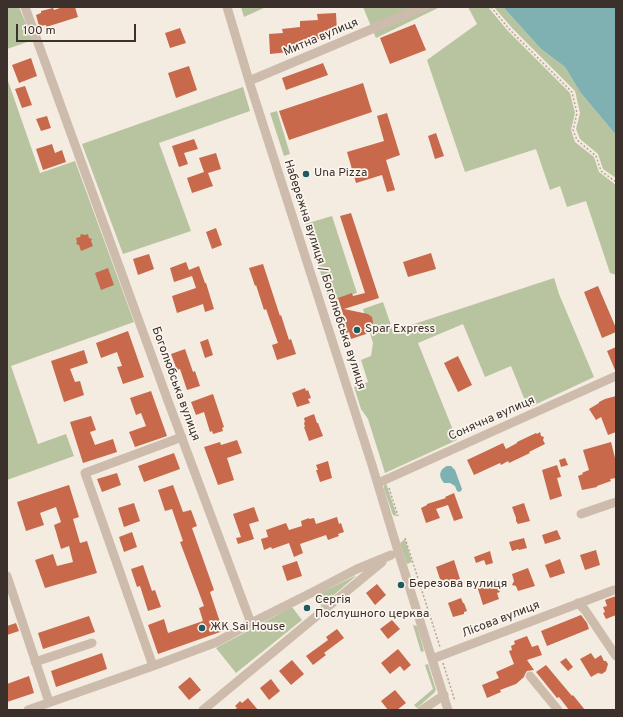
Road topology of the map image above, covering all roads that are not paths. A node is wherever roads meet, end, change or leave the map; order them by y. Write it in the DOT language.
graph roads {
  1 [pos="25,7"];
  2 [pos="227,7"];
  3 [pos="424,7"];
  4 [pos="249,81"];
  5 [pos="616,376"];
  6 [pos="182,437"];
  7 [pos="383,483"];
  8 [pos="616,502"];
  9 [pos="581,514"];
  10 [pos="395,553"];
  11 [pos="7,576"];
  12 [pos="614,590"];
  13 [pos="578,603"];
  14 [pos="250,623"];
  15 [pos="92,643"];
  16 [pos="616,656"];
  17 [pos="432,659"];
  18 [pos="35,662"];
  19 [pos="153,666"];
  20 [pos="530,676"];
  21 [pos="444,695"];
  22 [pos="49,702"];
  23 [pos="28,710"];
  24 [pos="203,710"];
  25 [pos="422,710"];
  26 [pos="448,710"];
  27 [pos="558,710"];
  1 -- 6 [label="street, Боголюбська вулиця"];
  2 -- 4 [label="street, Набережна вулиця / Боголюбська вулиця"];
  3 -- 4 [label="street, Митна вулиця"];
  4 -- 7 [label="street, Набережна вулиця / Боголюбська вулиця"];
  5 -- 7 [label="street, Сонячна вулиця"];
  6 -- 14 [label="street, Боголюбська вулиця"];
  6 -- 19 [label="street"];
  7 -- 10 [label="street, Набережна вулиця / Боголюбська вулиця"];
  8 -- 9 [label="street"];
  10 -- 14 [label="street"];
  10 -- 17 [label="street, Набережна вулиця / Боголюбська вулиця"];
  10 -- 24 [label="street"];
  11 -- 18 [label="street"];
  12 -- 13 [label="street, Лісова вулиця"];
  13 -- 16 [label="street"];
  13 -- 17 [label="street, Лісова вулиця"];
  14 -- 19 [label="street"];
  15 -- 18 [label="street"];
  17 -- 21 [label="street, Набережна вулиця / Боголюбська вулиця"];
  18 -- 22 [label="street"];
  19 -- 22 [label="street"];
  20 -- 27 [label="street"];
  21 -- 25 [label="street"];
  21 -- 26 [label="street, Набережна вулиця / Боголюбська вулиця"];
  22 -- 23 [label="street"];
}
